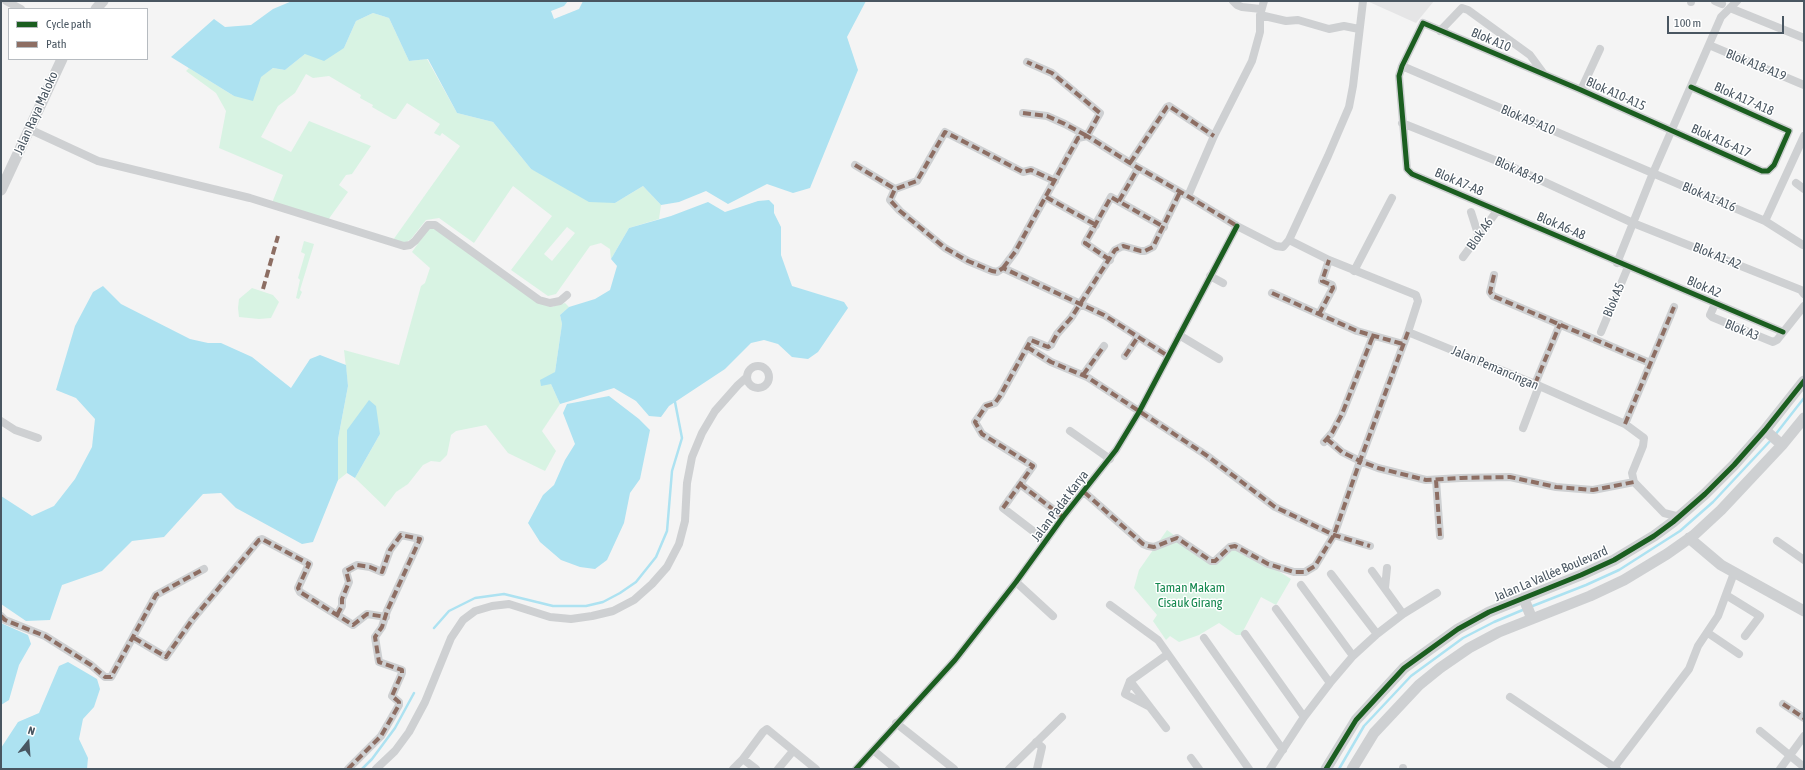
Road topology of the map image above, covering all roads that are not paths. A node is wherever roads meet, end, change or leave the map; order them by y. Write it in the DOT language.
graph roads {
  1 [pos="6,1"];
  2 [pos="1233,1"];
  3 [pos="1264,1"];
  4 [pos="1363,1"];
  5 [pos="1736,1"];
  6 [pos="19,8"];
  7 [pos="1730,8"];
  8 [pos="1260,12"];
  9 [pos="1359,29"];
  10 [pos="1440,31"];
  11 [pos="1804,38"];
  12 [pos="1709,45"];
  13 [pos="1600,49"];
  14 [pos="62,60"];
  15 [pos="1027,62"];
  16 [pos="1402,66"];
  17 [pos="1548,76"];
  18 [pos="1804,85"];
  19 [pos="1691,87"];
  20 [pos="1581,90"];
  21 [pos="1023,113"];
  22 [pos="1402,123"];
  23 [pos="29,129"];
  24 [pos="1672,131"];
  25 [pos="1087,136"];
  26 [pos="1214,136"];
  27 [pos="1804,136"];
  28 [pos="1130,164"];
  29 [pos="855,165"];
  30 [pos="1138,168"];
  31 [pos="1762,170"];
  32 [pos="1653,173"];
  33 [pos="1055,181"];
  34 [pos="1796,183"];
  35 [pos="895,189"];
  36 [pos="1804,189"];
  37 [pos="1,190"];
  38 [pos="1184,194"];
  39 [pos="1046,197"];
  40 [pos="1392,198"];
  41 [pos="1119,201"];
  42 [pos="1497,210"];
  43 [pos="1471,212"];
  44 [pos="1765,221"];
  45 [pos="1633,223"];
  46 [pos="1096,225"];
  47 [pos="1237,226"];
  48 [pos="1164,227"];
  49 [pos="1479,237"];
  50 [pos="1289,240"];
  51 [pos="1804,246"];
  52 [pos="1463,257"];
  53 [pos="1110,260"];
  54 [pos="1329,260"];
  55 [pos="1617,263"];
  56 [pos="1628,267"];
  57 [pos="1003,268"];
  58 [pos="1354,271"];
  59 [pos="1494,275"];
  60 [pos="1210,276"];
  61 [pos="1222,284"];
  62 [pos="1802,292"];
  63 [pos="1272,293"];
  64 [pos="567,295"];
  65 [pos="1715,304"];
  66 [pos="1079,305"];
  67 [pos="1674,306"];
  68 [pos="1804,306"];
  69 [pos="1319,314"];
  70 [pos="1560,324"];
  71 [pos="1408,332"];
  72 [pos="1601,332"];
  73 [pos="1784,332"];
  74 [pos="1179,335"];
  75 [pos="1373,336"];
  76 [pos="1138,337"];
  77 [pos="1403,344"];
  78 [pos="1104,346"];
  79 [pos="1026,347"];
  80 [pos="1125,356"];
  81 [pos="1168,356"];
  82 [pos="1219,359"];
  83 [pos="1650,362"];
  84 [pos="1083,375"];
  85 [pos="747,377"];
  86 [pos="1804,381"];
  87 [pos="1537,385"];
  88 [pos="1139,412"];
  89 [pos="1804,418"];
  90 [pos="1,421"];
  91 [pos="1625,424"];
  92 [pos="1523,428"];
  93 [pos="1765,430"];
  94 [pos="1070,431"];
  95 [pos="38,438"];
  96 [pos="1782,445"];
  97 [pos="1110,458"];
  98 [pos="1360,461"];
  99 [pos="1436,480"];
  100 [pos="1634,482"];
  101 [pos="1020,484"];
  102 [pos="1084,492"];
  103 [pos="1063,517"];
  104 [pos="1680,517"];
  105 [pos="1334,535"];
  106 [pos="1440,536"];
  107 [pos="1692,536"];
  108 [pos="1046,541"];
  109 [pos="1777,541"];
  110 [pos="1370,546"];
  111 [pos="1804,560"];
  112 [pos="1387,568"];
  113 [pos="204,569"];
  114 [pos="1372,571"];
  115 [pos="1734,572"];
  116 [pos="1331,574"];
  117 [pos="1016,582"];
  118 [pos="1301,585"];
  119 [pos="1385,588"];
  120 [pos="1437,593"];
  121 [pos="1726,595"];
  122 [pos="1524,599"];
  123 [pos="1110,604"];
  124 [pos="1276,609"];
  125 [pos="1804,611"];
  126 [pos="1403,614"];
  127 [pos="337,615"];
  128 [pos="1,616"];
  129 [pos="1053,616"];
  130 [pos="386,617"];
  131 [pos="1532,619"];
  132 [pos="1245,634"];
  133 [pos="1377,634"];
  134 [pos="1708,634"];
  135 [pos="1746,636"];
  136 [pos="134,638"];
  137 [pos="1204,638"];
  138 [pos="1168,654"];
  139 [pos="1739,654"];
  140 [pos="1354,656"];
  141 [pos="1130,680"];
  142 [pos="1330,683"];
  143 [pos="1510,697"];
  144 [pos="1783,704"];
  145 [pos="1150,707"];
  146 [pos="1062,717"];
  147 [pos="1304,717"];
  148 [pos="1804,718"];
  149 [pos="896,723"];
  150 [pos="1166,728"];
  151 [pos="1760,731"];
  152 [pos="1804,736"];
  153 [pos="1036,742"];
  154 [pos="873,750"];
  155 [pos="1283,750"];
  156 [pos="793,751"];
  157 [pos="1789,756"];
  158 [pos="1191,758"];
  159 [pos="743,759"];
  160 [pos="1804,767"];
  161 [pos="1615,768"];
  162 [pos="348,769"];
  163 [pos="376,769"];
  164 [pos="733,769"];
  165 [pos="756,769"];
  166 [pos="778,769"];
  167 [pos="816,769"];
  168 [pos="856,769"];
  169 [pos="896,769"];
  170 [pos="954,769"];
  171 [pos="1009,769"];
  172 [pos="1037,769"];
  173 [pos="1199,769"];
  174 [pos="1249,769"];
  175 [pos="1270,769"];
  176 [pos="1326,769"];
  177 [pos="1352,769"];
  178 [pos="1780,769"];
  1 -- 6 [label="street"];
  2 -- 8 [label="street"];
  3 -- 8 [label="street"];
  4 -- 9 [label="street"];
  5 -- 7 [label="street"];
  7 -- 11 [label="street"];
  7 -- 12 [label="street"];
  8 -- 9 [label="street"];
  8 -- 26 [label="street"];
  9 -- 50 [label="street"];
  10 -- 16 [label="street, Blok A10"];
  10 -- 17 [label="street, Blok A10"];
  10 -- 17 [label="street"];
  12 -- 18 [label="street, Blok A18-A19"];
  12 -- 19 [label="street"];
  13 -- 20 [label="street"];
  14 -- 23 [label="street, Jalan Raya Maloko"];
  15 -- 25 [label="street"];
  16 -- 22 [label="street"];
  16 -- 32 [label="street, Blok A9-A10"];
  17 -- 20 [label="street, Blok A10-A15"];
  19 -- 24 [label="street"];
  19 -- 31 [label="street, Blok A17-A18"];
  20 -- 24 [label="street, Blok A10-A15"];
  21 -- 25 [label="street"];
  22 -- 42 [label="street, Blok A7-A8"];
  22 -- 45 [label="street, Blok A8-A9"];
  23 -- 37 [label="street, Jalan Raya Maloko"];
  23 -- 64 [label="street"];
  24 -- 31 [label="street, Blok A16-A17"];
  24 -- 32 [label="street"];
  25 -- 28 [label="street"];
  25 -- 33 [label="street"];
  26 -- 28 [label="street"];
  26 -- 38 [label="street"];
  27 -- 44 [label="street"];
  28 -- 30 [label="street"];
  29 -- 35 [label="street"];
  30 -- 38 [label="street"];
  30 -- 41 [label="street"];
  32 -- 44 [label="street, Blok A1-A16"];
  32 -- 45 [label="street"];
  33 -- 35 [label="street"];
  33 -- 39 [label="street"];
  34 -- 36 [label="street"];
  35 -- 57 [label="street"];
  38 -- 47 [label="street"];
  38 -- 48 [label="street"];
  39 -- 46 [label="street"];
  39 -- 57 [label="street"];
  40 -- 58 [label="street"];
  41 -- 46 [label="street"];
  41 -- 48 [label="street"];
  42 -- 49 [label="street, Blok A6"];
  42 -- 55 [label="street, Blok A6-A8"];
  43 -- 49 [label="street"];
  44 -- 51 [label="street, Blok A1-A16"];
  45 -- 55 [label="street"];
  45 -- 62 [label="street, Blok A1-A2"];
  46 -- 53 [label="street"];
  47 -- 50 [label="street"];
  47 -- 60 [label="street, Jalan Padat Karya"];
  48 -- 53 [label="street"];
  49 -- 52 [label="street, Blok A6"];
  50 -- 54 [label="street"];
  53 -- 66 [label="street"];
  54 -- 58 [label="street"];
  54 -- 69 [label="street"];
  55 -- 56 [label="street, Blok A2"];
  56 -- 65 [label="street, Blok A2"];
  56 -- 72 [label="street, Blok A5"];
  57 -- 66 [label="street"];
  58 -- 71 [label="street"];
  59 -- 70 [label="street"];
  60 -- 61 [label="street"];
  60 -- 74 [label="street, Jalan Padat Karya"];
  63 -- 69 [label="street"];
  65 -- 73 [label="street, Blok A2"];
  65 -- 73 [label="street, Blok A3"];
  66 -- 76 [label="street"];
  66 -- 79 [label="street"];
  67 -- 83 [label="street"];
  68 -- 73 [label="street"];
  69 -- 75 [label="street"];
  70 -- 83 [label="street"];
  70 -- 87 [label="street"];
  71 -- 77 [label="street"];
  71 -- 87 [label="street, Jalan Pemancingan"];
  74 -- 81 [label="street, Jalan Padat Karya"];
  74 -- 82 [label="street"];
  75 -- 77 [label="street"];
  75 -- 98 [label="street"];
  76 -- 80 [label="street"];
  76 -- 81 [label="street"];
  77 -- 98 [label="street"];
  78 -- 84 [label="street"];
  79 -- 84 [label="street"];
  79 -- 101 [label="street"];
  81 -- 88 [label="street, Jalan Padat Karya"];
  83 -- 91 [label="street"];
  84 -- 88 [label="street"];
  85 -- 163 [label="street"];
  86 -- 93 [label="street, Jalan La Vallée Boulevard"];
  87 -- 91 [label="street, Jalan Pemancingan"];
  87 -- 92 [label="street"];
  88 -- 97 [label="street, Jalan Padat Karya"];
  88 -- 105 [label="street"];
  89 -- 96 [label="street"];
  90 -- 95 [label="street"];
  91 -- 100 [label="street, Jalan Pemancingan"];
  93 -- 96 [label="street"];
  93 -- 104 [label="street, Jalan La Vallée Boulevard"];
  94 -- 97 [label="street"];
  96 -- 107 [label="street"];
  97 -- 102 [label="street, Jalan Padat Karya"];
  98 -- 99 [label="street"];
  98 -- 105 [label="street"];
  99 -- 100 [label="street"];
  99 -- 106 [label="street"];
  100 -- 104 [label="street"];
  101 -- 103 [label="street"];
  101 -- 108 [label="street"];
  102 -- 103 [label="street, Jalan Padat Karya"];
  102 -- 105 [label="street"];
  103 -- 108 [label="street, Jalan Padat Karya"];
  104 -- 122 [label="street, Jalan La Vallée Boulevard"];
  105 -- 110 [label="street"];
  107 -- 115 [label="street"];
  107 -- 131 [label="street"];
  108 -- 117 [label="street, Jalan Padat Karya"];
  109 -- 111 [label="street"];
  112 -- 119 [label="street"];
  113 -- 136 [label="street"];
  114 -- 119 [label="street"];
  115 -- 121 [label="street"];
  115 -- 125 [label="street"];
  116 -- 133 [label="street"];
  117 -- 129 [label="street"];
  117 -- 149 [label="street, Jalan Padat Karya"];
  118 -- 140 [label="street"];
  119 -- 126 [label="street"];
  120 -- 126 [label="street"];
  121 -- 134 [label="street"];
  121 -- 135 [label="street"];
  122 -- 131 [label="street"];
  122 -- 176 [label="street, Jalan La Vallée Boulevard"];
  123 -- 138 [label="street"];
  124 -- 142 [label="street"];
  126 -- 133 [label="street"];
  127 -- 130 [label="street"];
  127 -- 130 [label="street"];
  127 -- 136 [label="street"];
  128 -- 136 [label="street"];
  130 -- 162 [label="street"];
  131 -- 177 [label="street"];
  132 -- 147 [label="street"];
  133 -- 140 [label="street"];
  134 -- 139 [label="street"];
  134 -- 161 [label="street"];
  137 -- 155 [label="street"];
  138 -- 141 [label="street"];
  138 -- 174 [label="street"];
  140 -- 142 [label="street"];
  141 -- 145 [label="street"];
  141 -- 145 [label="street"];
  142 -- 147 [label="street"];
  143 -- 161 [label="street"];
  144 -- 148 [label="street"];
  145 -- 150 [label="street"];
  146 -- 153 [label="street"];
  147 -- 155 [label="street"];
  149 -- 154 [label="street, Jalan Padat Karya"];
  149 -- 170 [label="street"];
  151 -- 157 [label="street"];
  152 -- 157 [label="street"];
  153 -- 171 [label="street"];
  153 -- 172 [label="street"];
  154 -- 168 [label="street, Jalan Padat Karya"];
  154 -- 169 [label="street"];
  155 -- 175 [label="street"];
  156 -- 159 [label="street"];
  156 -- 166 [label="street"];
  156 -- 167 [label="street"];
  157 -- 160 [label="street"];
  157 -- 178 [label="street"];
  158 -- 173 [label="street"];
  159 -- 164 [label="street"];
  159 -- 165 [label="street"];
}
